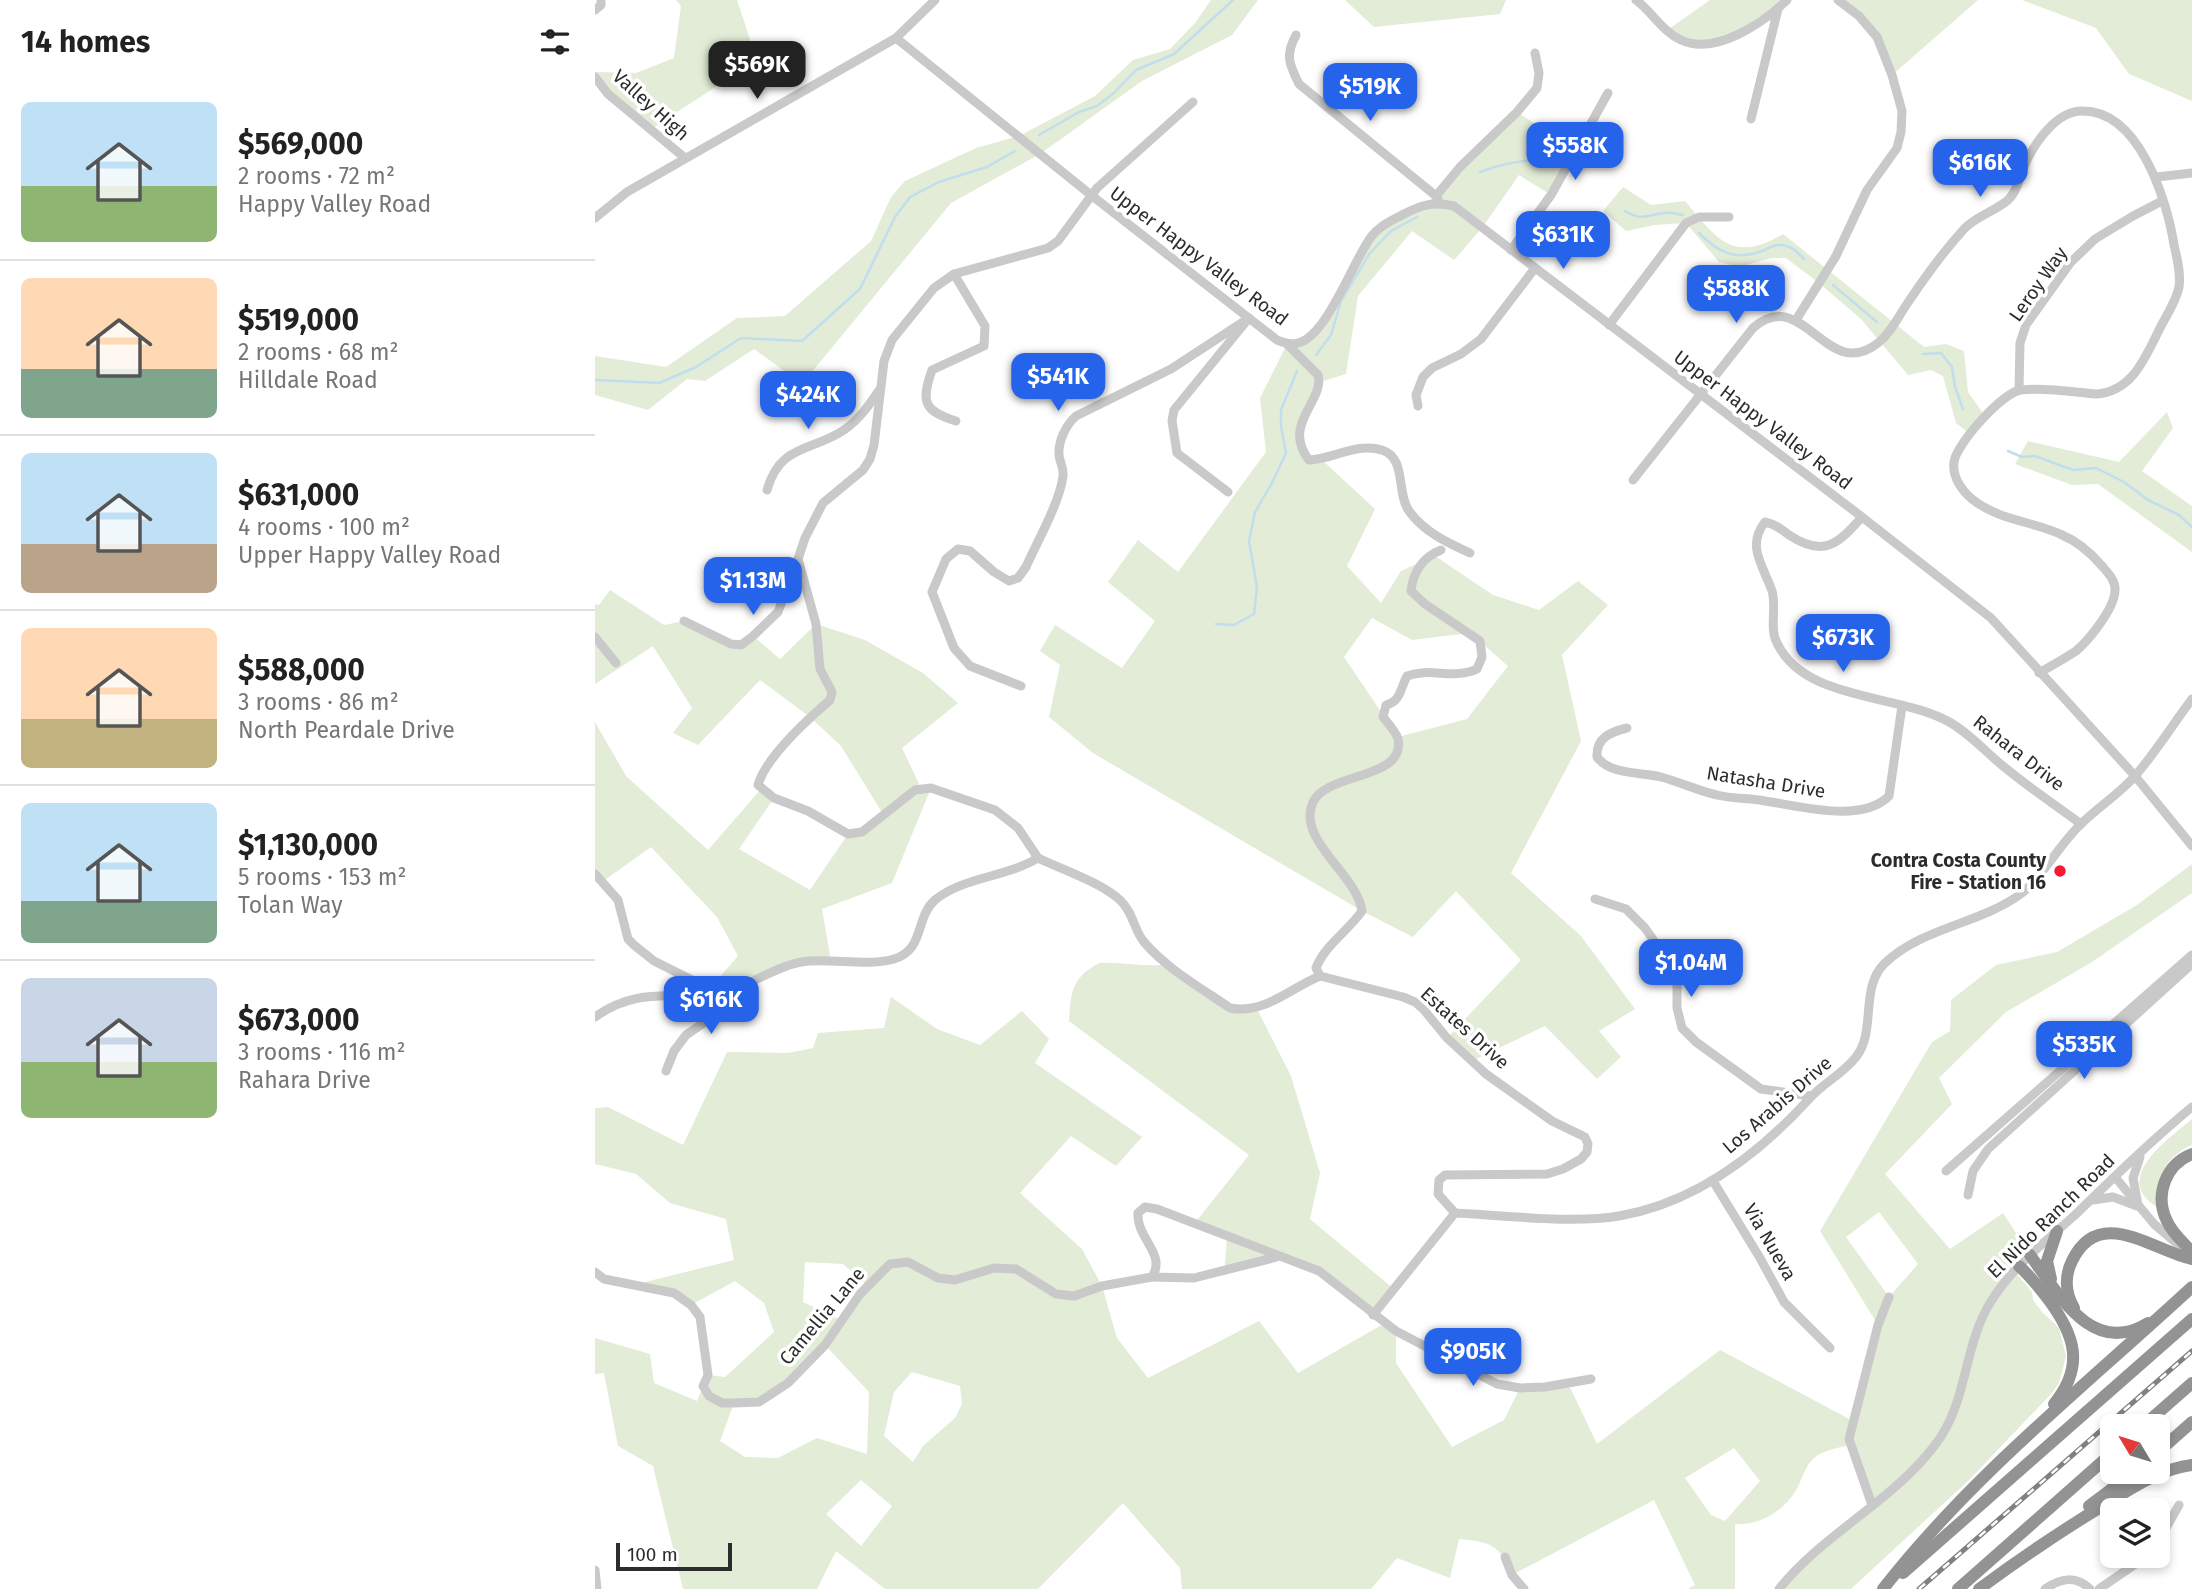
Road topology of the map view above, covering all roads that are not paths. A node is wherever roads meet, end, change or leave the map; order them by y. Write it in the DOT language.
graph roads {
  1 [pos="601,0"];
  2 [pos="935,0"];
  3 [pos="1636,0"];
  4 [pos="1787,0"];
  5 [pos="1838,0"];
  6 [pos="1778,9"];
  7 [pos="595,10"];
  8 [pos="1296,34"];
  9 [pos="896,37"];
  10 [pos="1535,53"];
  11 [pos="595,77"];
  12 [pos="1608,93"];
  13 [pos="1193,102"];
  14 [pos="1751,119"];
  15 [pos="685,158"];
  16 [pos="2192,173"];
  17 [pos="2157,177"];
  18 [pos="1091,195"];
  19 [pos="1438,199"];
  20 [pos="2162,201"];
  21 [pos="1729,217"];
  22 [pos="595,218"];
  23 [pos="1511,250"];
  24 [pos="1535,268"];
  25 [pos="954,274"];
  26 [pos="1249,318"];
  27 [pos="1796,320"];
  28 [pos="1609,325"];
  29 [pos="1287,344"];
  30 [pos="881,388"];
  31 [pos="2019,389"];
  32 [pos="1700,394"];
  33 [pos="1418,406"];
  34 [pos="957,421"];
  35 [pos="1633,480"];
  36 [pos="767,490"];
  37 [pos="1228,492"];
  38 [pos="1863,517"];
  39 [pos="1441,550"];
  40 [pos="1470,553"];
  41 [pos="799,559"];
  42 [pos="684,621"];
  43 [pos="595,637"];
  44 [pos="616,663"];
  45 [pos="2039,673"];
  46 [pos="1021,686"];
  47 [pos="2192,699"];
  48 [pos="1902,706"];
  49 [pos="1627,728"];
  50 [pos="2135,776"];
  51 [pos="2081,824"];
  52 [pos="2192,846"];
  53 [pos="1038,858"];
  54 [pos="595,874"];
  55 [pos="1595,899"];
  56 [pos="2192,955"];
  57 [pos="2192,964"];
  58 [pos="1320,976"];
  59 [pos="734,988"];
  60 [pos="595,1017"];
  61 [pos="666,1070"];
  62 [pos="1811,1096"];
  63 [pos="2192,1107"];
  64 [pos="2143,1151"];
  65 [pos="2192,1154"];
  66 [pos="1946,1171"];
  67 [pos="2115,1177"];
  68 [pos="1713,1181"];
  69 [pos="1968,1195"];
  70 [pos="2088,1202"];
  71 [pos="2138,1206"];
  72 [pos="1455,1213"];
  73 [pos="2057,1231"];
  74 [pos="2030,1255"];
  75 [pos="1279,1256"];
  76 [pos="2192,1256"];
  77 [pos="2019,1266"];
  78 [pos="595,1272"];
  79 [pos="1152,1277"];
  80 [pos="2192,1287"];
  81 [pos="2055,1289"];
  82 [pos="1889,1297"];
  83 [pos="1373,1315"];
  84 [pos="2192,1319"];
  85 [pos="2085,1322"];
  86 [pos="1830,1348"];
  87 [pos="1591,1379"];
  88 [pos="2192,1383"];
  89 [pos="2157,1414"];
  90 [pos="2192,1422"];
  91 [pos="2039,1424"];
  92 [pos="2170,1441"];
  93 [pos="2100,1464"];
  94 [pos="2192,1465"];
  95 [pos="2118,1484"];
  96 [pos="1872,1505"];
  97 [pos="2179,1505"];
  98 [pos="2170,1521"];
  99 [pos="2067,1528"];
  100 [pos="1504,1557"];
  101 [pos="2130,1568"];
  102 [pos="595,1571"];
  103 [pos="597,1589"];
  104 [pos="1524,1589"];
  105 [pos="1779,1589"];
  106 [pos="1884,1589"];
  107 [pos="1958,1589"];
  108 [pos="1979,1589"];
  109 [pos="2045,1589"];
  110 [pos="2090,1589"];
  111 [pos="2099,1589"];
  1 -- 7 [label="street"];
  2 -- 9 [label="street"];
  3 -- 6 [label="street"];
  4 -- 6 [label="street"];
  5 -- 27 [label="street"];
  6 -- 14 [label="street"];
  8 -- 19 [label="street"];
  9 -- 15 [label="street"];
  9 -- 18 [label="street, Upper Happy Valley Road"];
  10 -- 19 [label="street"];
  11 -- 15 [label="street, Valley High"];
  12 -- 23 [label="street"];
  13 -- 18 [label="street"];
  15 -- 22 [label="street"];
  16 -- 17 [label="street"];
  17 -- 20 [label="street"];
  17 -- 27 [label="street"];
  18 -- 25 [label="street"];
  18 -- 26 [label="street, Upper Happy Valley Road"];
  19 -- 23 [label="street, Upper Happy Valley Road"];
  19 -- 29 [label="street, Upper Happy Valley Road"];
  20 -- 31 [label="street, Leroy Way"];
  20 -- 31 [label="street"];
  21 -- 28 [label="street"];
  23 -- 24 [label="street, Upper Happy Valley Road"];
  24 -- 28 [label="street, Upper Happy Valley Road"];
  24 -- 33 [label="street"];
  25 -- 30 [label="street"];
  25 -- 34 [label="street"];
  26 -- 29 [label="street, Upper Happy Valley Road"];
  26 -- 37 [label="street"];
  26 -- 46 [label="street"];
  27 -- 32 [label="street"];
  28 -- 32 [label="street, Upper Happy Valley Road"];
  29 -- 40 [label="street"];
  30 -- 36 [label="street"];
  30 -- 41 [label="street"];
  31 -- 45 [label="street"];
  32 -- 35 [label="street"];
  32 -- 38 [label="street, Upper Happy Valley Road"];
  38 -- 45 [label="street, Upper Happy Valley Road"];
  38 -- 48 [label="street, Rahara Drive"];
  39 -- 58 [label="street"];
  41 -- 42 [label="street"];
  41 -- 53 [label="street"];
  43 -- 44 [label="street"];
  45 -- 50 [label="street, Upper Happy Valley Road"];
  47 -- 50 [label="street, Los Arabis Drive"];
  48 -- 49 [label="street, Natasha Drive"];
  48 -- 51 [label="street, Rahara Drive"];
  50 -- 51 [label="street, Los Arabis Drive"];
  50 -- 52 [label="street, Upper Happy Valley Road"];
  51 -- 62 [label="street, Los Arabis Drive"];
  53 -- 58 [label="street"];
  53 -- 59 [label="street"];
  54 -- 59 [label="street"];
  55 -- 62 [label="street"];
  56 -- 66 [label="street"];
  57 -- 69 [label="street"];
  58 -- 72 [label="street, Estates Drive"];
  59 -- 60 [label="street"];
  59 -- 61 [label="street"];
  62 -- 68 [label="street, Los Arabis Drive"];
  63 -- 64 [label="street, El Nido Ranch Road"];
  64 -- 67 [label="street, El Nido Ranch Road"];
  64 -- 71 [label="street"];
  65 -- 76 [label="highway"];
  67 -- 70 [label="street, El Nido Ranch Road"];
  67 -- 71 [label="street"];
  68 -- 72 [label="street, Los Arabis Drive"];
  68 -- 86 [label="street, Via Nueva"];
  70 -- 71 [label="street"];
  70 -- 73 [label="street, El Nido Ranch Road"];
  71 -- 76 [label="street"];
  72 -- 83 [label="street"];
  73 -- 74 [label="street, El Nido Ranch Road"];
  73 -- 81 [label="highway"];
  74 -- 77 [label="street, El Nido Ranch Road"];
  74 -- 81 [label="highway"];
  75 -- 79 [label="street"];
  75 -- 79 [label="street"];
  75 -- 83 [label="street"];
  76 -- 85 [label="highway"];
  77 -- 91 [label="highway"];
  77 -- 96 [label="street, El Nido Ranch Road"];
  78 -- 79 [label="street, Camellia Lane"];
  80 -- 85 [label="highway"];
  80 -- 91 [label="highway"];
  81 -- 85 [label="highway"];
  82 -- 96 [label="street"];
  83 -- 87 [label="street"];
  84 -- 106 [label="highway"];
  88 -- 89 [label="highway"];
  90 -- 92 [label="highway"];
  91 -- 106 [label="highway"];
  93 -- 107 [label="highway"];
  94 -- 99 [label="highway"];
  95 -- 99 [label="highway"];
  96 -- 105 [label="street, El Nido Ranch Road"];
  97 -- 98 [label="street"];
  99 -- 108 [label="highway"];
  100 -- 104 [label="street"];
  101 -- 111 [label="street"];
  102 -- 103 [label="street"];
  109 -- 110 [label="street"];
}
